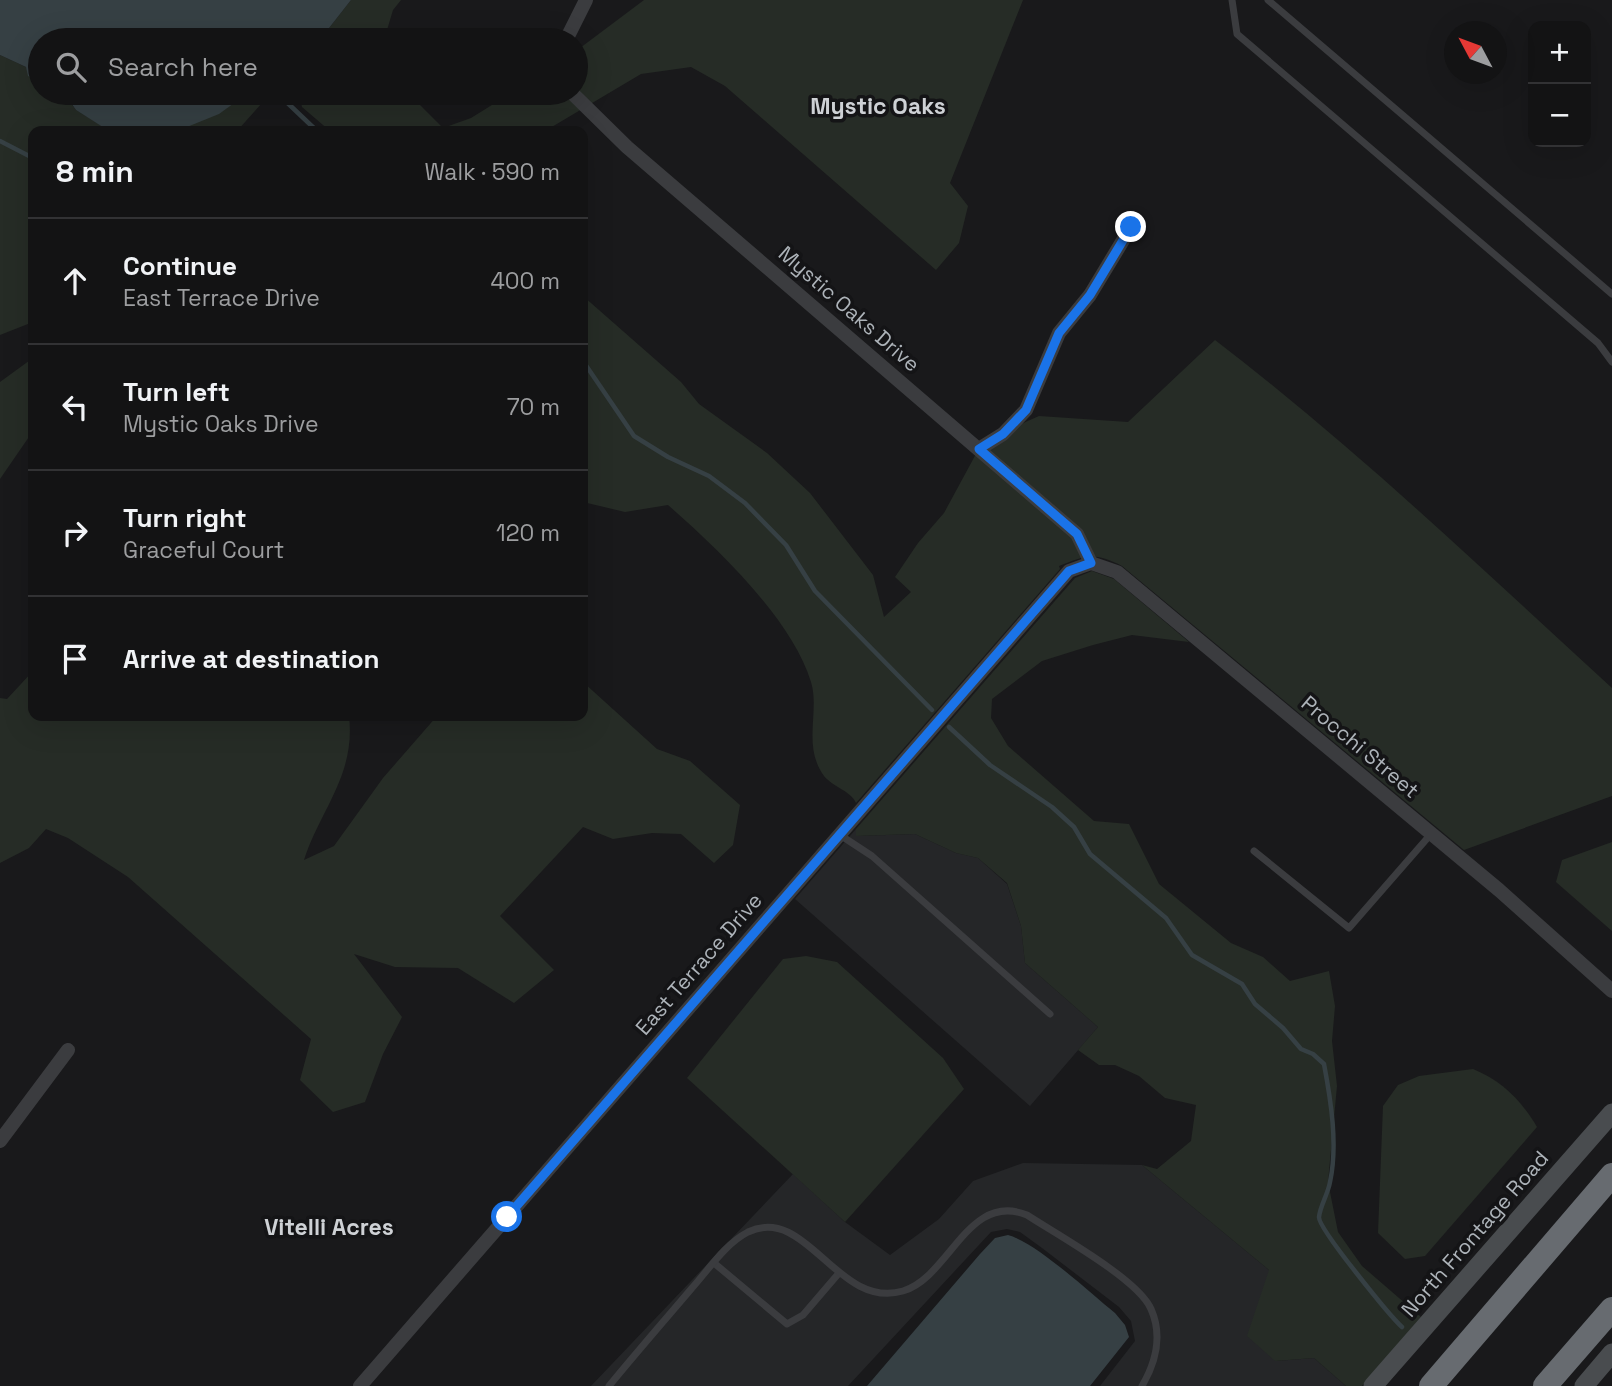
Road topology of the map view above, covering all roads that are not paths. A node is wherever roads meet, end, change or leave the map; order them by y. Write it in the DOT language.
graph roads {
  1 [pos="586,0"];
  2 [pos="1232,0"];
  3 [pos="1268,0"];
  4 [pos="572,28"];
  5 [pos="584,105"];
  6 [pos="1131,227"];
  7 [pos="1612,295"];
  8 [pos="1612,362"];
  9 [pos="979,449"];
  10 [pos="1091,563"];
  11 [pos="1431,834"];
  12 [pos="840,835"];
  13 [pos="1254,851"];
  14 [pos="1612,990"];
  15 [pos="1050,1014"];
  16 [pos="68,1050"];
  17 [pos="1612,1113"];
  18 [pos="0,1141"];
  19 [pos="1612,1175"];
  20 [pos="714,1263"];
  21 [pos="839,1273"];
  22 [pos="1612,1308"];
  23 [pos="1612,1353"];
  24 [pos="360,1386"];
  25 [pos="609,1386"];
  26 [pos="1142,1386"];
  27 [pos="1373,1386"];
  28 [pos="1431,1386"];
  29 [pos="1545,1386"];
  30 [pos="1584,1386"];
  1 -- 4 [label="street"];
  2 -- 8 [label="lane"];
  3 -- 7 [label="lane"];
  5 -- 9 [label="street, Mystic Oaks Drive"];
  6 -- 9 [label="street"];
  9 -- 10 [label="street, Mystic Oaks Drive"];
  10 -- 11 [label="street, Procchi Street"];
  10 -- 12 [label="street, East Terrace Drive"];
  11 -- 13 [label="lane"];
  11 -- 14 [label="street, Procchi Street"];
  12 -- 15 [label="lane"];
  12 -- 24 [label="street, East Terrace Drive"];
  16 -- 18 [label="street"];
  17 -- 27 [label="street, North Frontage Road"];
  19 -- 28 [label="highway"];
  20 -- 21 [label="lane"];
  20 -- 21 [label="lane"];
  20 -- 25 [label="lane"];
  21 -- 26 [label="lane"];
  22 -- 29 [label="highway"];
  23 -- 30 [label="street"];
}
